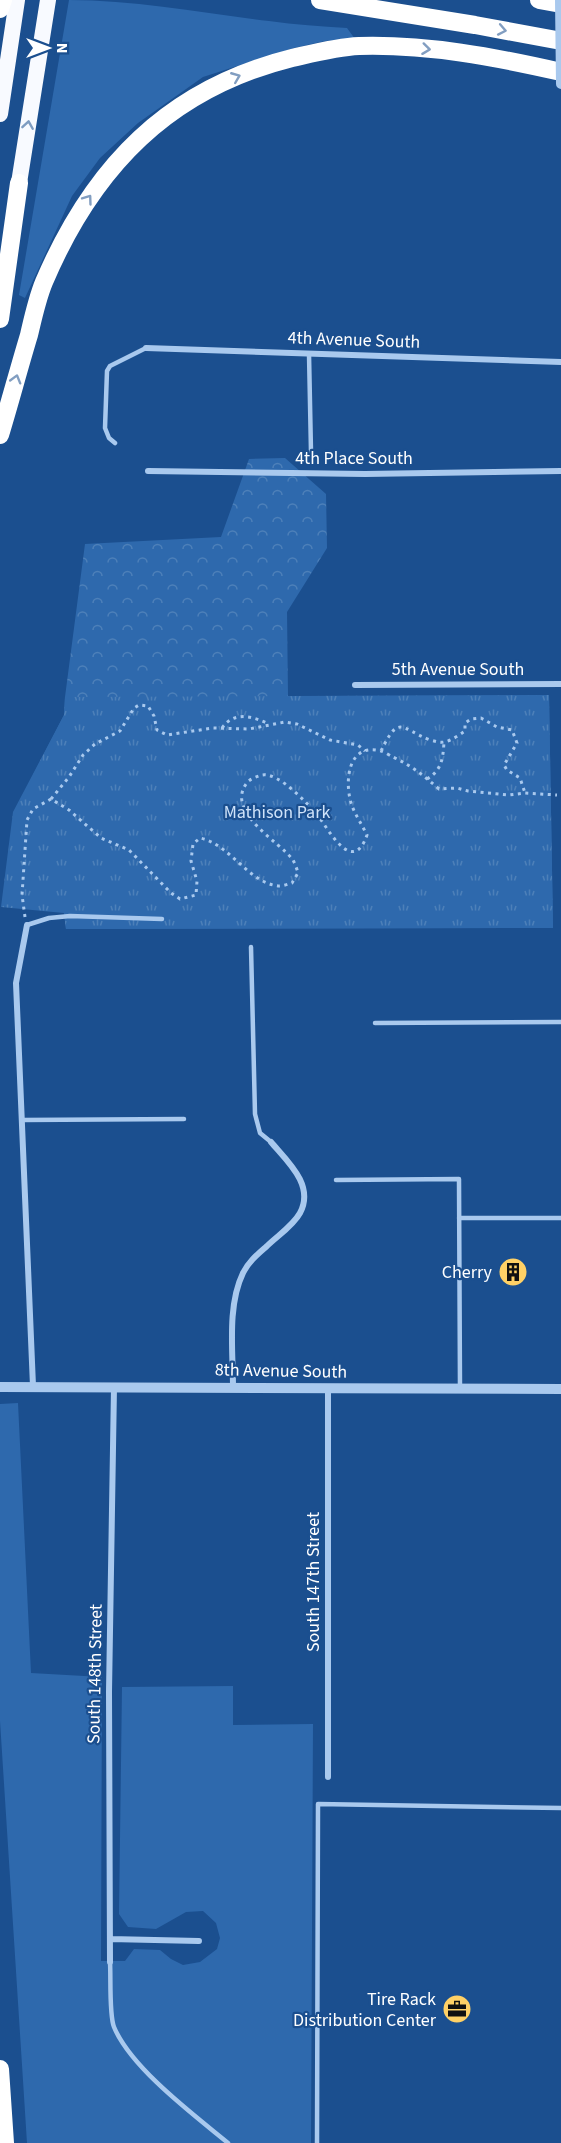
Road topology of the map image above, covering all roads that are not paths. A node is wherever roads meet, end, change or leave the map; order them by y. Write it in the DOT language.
graph roads {
  1 [pos="3,0"];
  2 [pos="17,0"];
  3 [pos="48,0"];
  4 [pos="320,0"];
  5 [pos="539,0"];
  6 [pos="560,2"];
  7 [pos="0,9"];
  8 [pos="561,41"];
  9 [pos="561,72"];
  10 [pos="561,84"];
  11 [pos="0,114"];
  12 [pos="19,183"];
  13 [pos="0,212"];
  14 [pos="0,319"];
  15 [pos="146,348"];
  16 [pos="309,354"];
  17 [pos="561,362"];
  18 [pos="0,435"];
  19 [pos="115,443"];
  20 [pos="311,452"];
  21 [pos="148,471"];
  22 [pos="561,471"];
  23 [pos="561,684"];
  24 [pos="355,685"];
  25 [pos="162,919"];
  26 [pos="27,925"];
  27 [pos="251,946"];
  28 [pos="561,1022"];
  29 [pos="375,1023"];
  30 [pos="184,1119"];
  31 [pos="22,1120"];
  32 [pos="271,1142"];
  33 [pos="336,1180"];
  34 [pos="459,1218"];
  35 [pos="561,1218"];
  36 [pos="33,1386"];
  37 [pos="0,1387"];
  38 [pos="114,1387"];
  39 [pos="233,1387"];
  40 [pos="328,1388"];
  41 [pos="460,1389"];
  42 [pos="561,1389"];
  43 [pos="328,1777"];
  44 [pos="561,1808"];
  45 [pos="110,1939"];
  46 [pos="199,1941"];
  47 [pos="110,1962"];
  48 [pos="0,2069"];
  49 [pos="5,2143"];
  50 [pos="228,2143"];
  51 [pos="317,2143"];
  1 -- 7 [label="highway"];
  2 -- 11 [label="highway"];
  12 -- 3 [label="highway, one-way"];
  4 -- 8 [label="highway, one-way"];
  5 -- 6 [label="highway"];
  6 -- 10 [label="street, bridge"];
  18 -- 9 [label="highway, one-way"];
  12 -- 13 [label="highway"];
  12 -- 14 [label="highway"];
  15 -- 16 [label="street, 4th Avenue South"];
  15 -- 19 [label="lane"];
  16 -- 17 [label="street, 4th Avenue South"];
  16 -- 20 [label="lane"];
  21 -- 22 [label="street, 4th Place South"];
  23 -- 24 [label="street, 5th Avenue South"];
  25 -- 26 [label="lane"];
  26 -- 31 [label="street"];
  27 -- 32 [label="lane"];
  28 -- 29 [label="lane"];
  30 -- 31 [label="lane"];
  31 -- 36 [label="street"];
  32 -- 39 [label="street"];
  33 -- 34 [label="lane"];
  34 -- 35 [label="lane"];
  34 -- 41 [label="lane"];
  36 -- 37 [label="street, 8th Avenue South"];
  36 -- 38 [label="street, 8th Avenue South"];
  38 -- 39 [label="street, 8th Avenue South"];
  38 -- 45 [label="street, South 148th Street"];
  39 -- 40 [label="street, 8th Avenue South"];
  40 -- 41 [label="street, 8th Avenue South"];
  40 -- 43 [label="street, South 147th Street"];
  41 -- 42 [label="street, 8th Avenue South"];
  44 -- 51 [label="lane"];
  45 -- 46 [label="street"];
  45 -- 47 [label="street, South 148th Street"];
  47 -- 50 [label="lane"];
  48 -- 49 [label="highway"];
}
